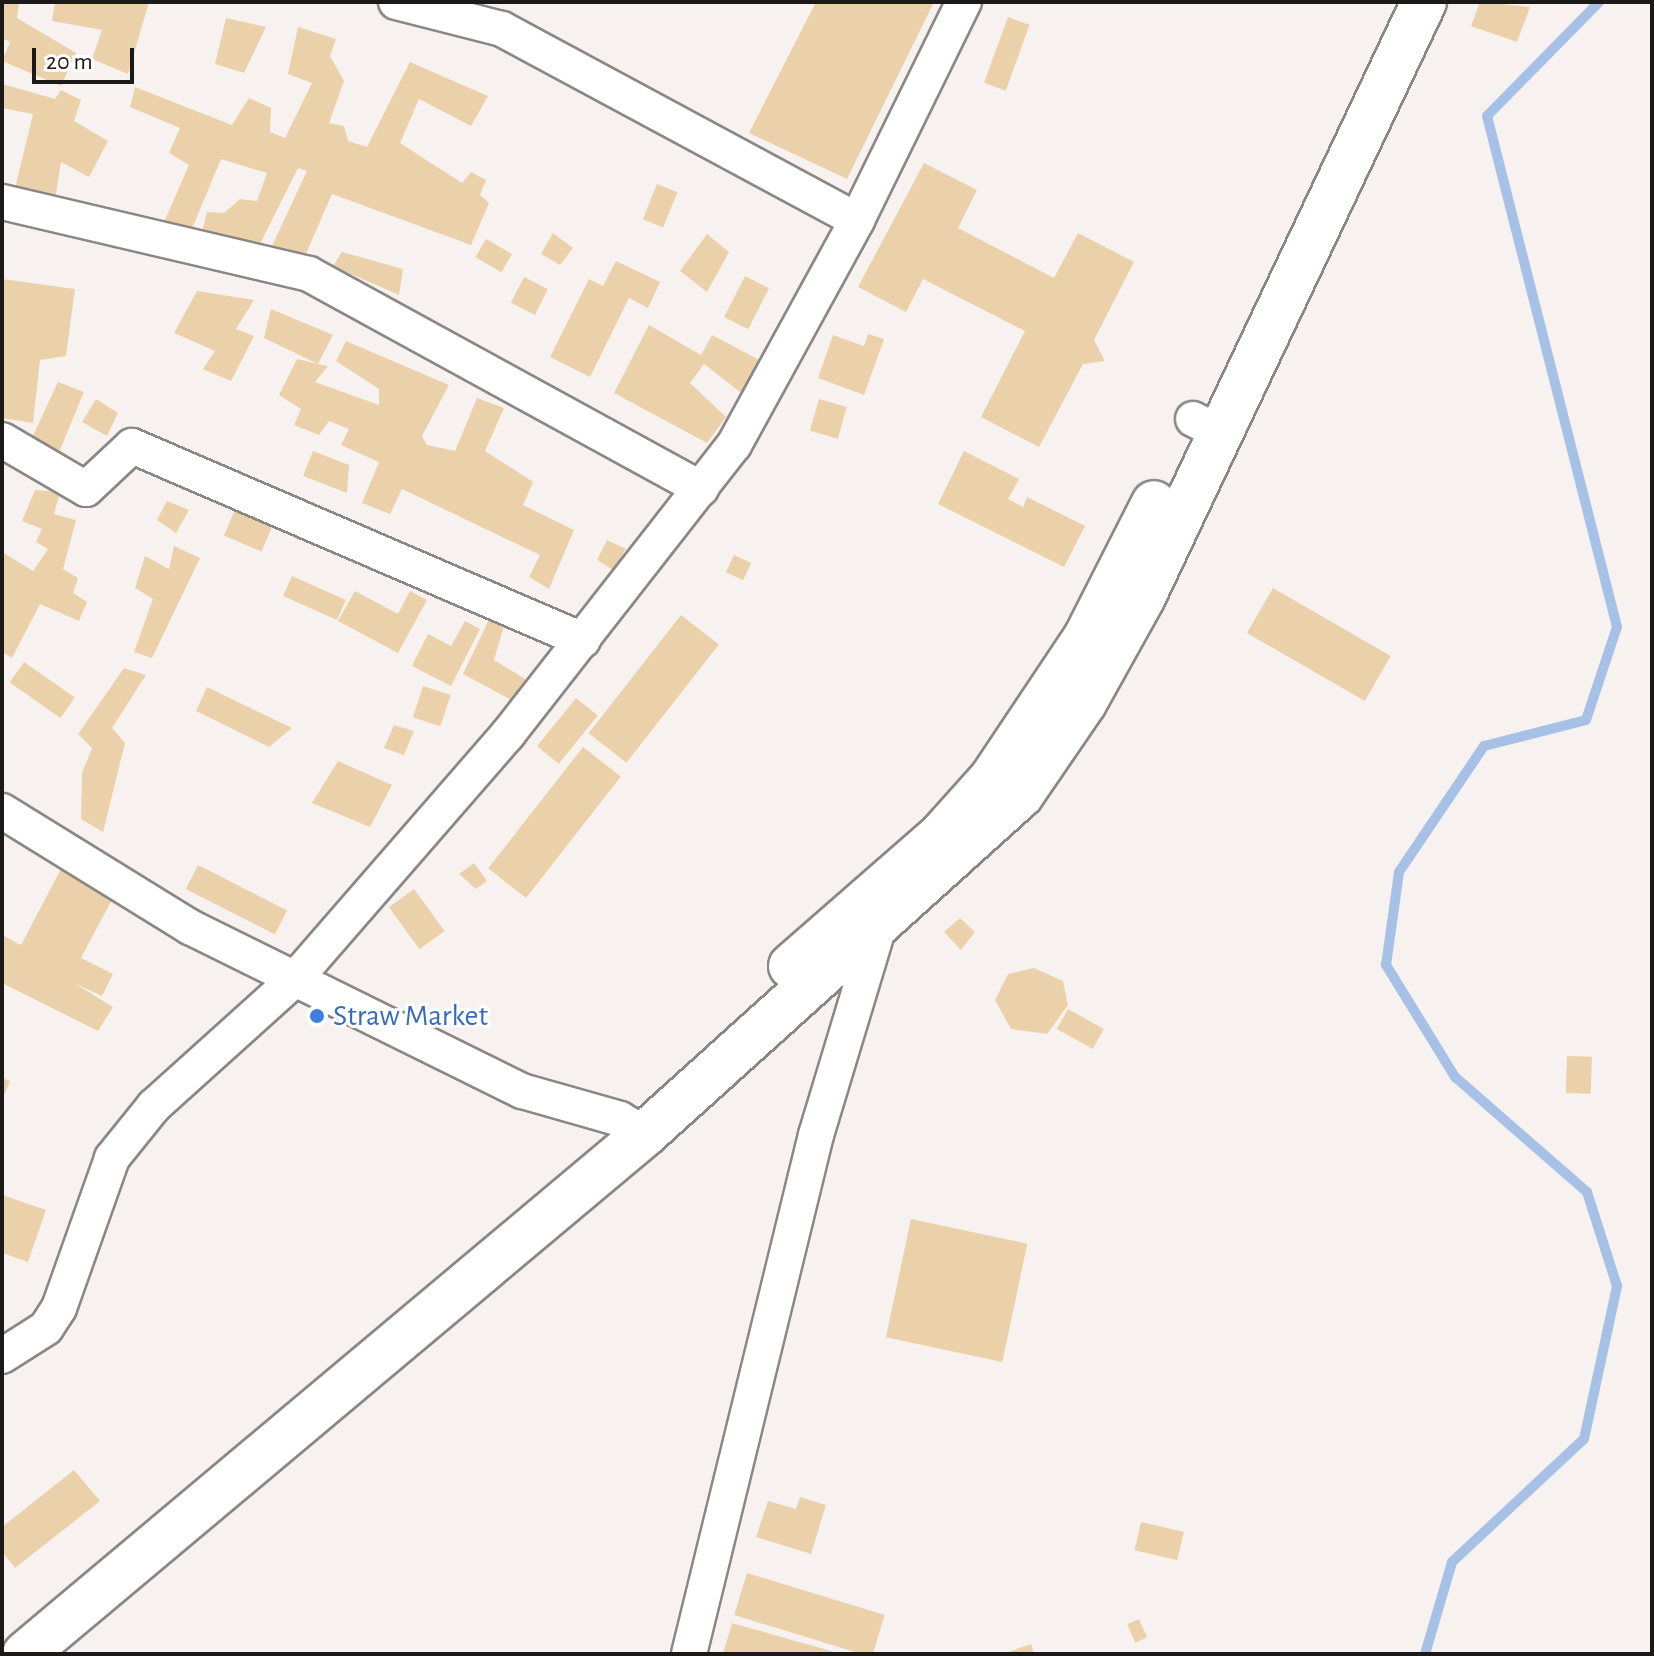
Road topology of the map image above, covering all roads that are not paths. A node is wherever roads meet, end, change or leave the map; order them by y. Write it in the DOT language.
graph roads {
  1 [pos="396,2"];
  2 [pos="964,2"];
  3 [pos="1391,2"];
  4 [pos="1424,2"];
  5 [pos="2,202"];
  6 [pos="857,220"];
  7 [pos="1207,426"];
  8 [pos="2,440"];
  9 [pos="701,489"];
  10 [pos="583,640"];
  11 [pos="2,811"];
  12 [pos="878,930"];
  13 [pos="295,979"];
  14 [pos="632,1126"];
  15 [pos="2,1356"];
  16 [pos="2,1636"];
  17 [pos="25,1654"];
  18 [pos="689,1654"];
  1 -- 6 [label="street"];
  2 -- 6 [label="street"];
  3 -- 7 [label="street"];
  4 -- 7 [label="street"];
  5 -- 9 [label="street"];
  6 -- 9 [label="street"];
  7 -- 12 [label="street"];
  7 -- 14 [label="street"];
  8 -- 10 [label="street"];
  9 -- 10 [label="street"];
  10 -- 13 [label="street"];
  11 -- 13 [label="street"];
  12 -- 14 [label="street"];
  12 -- 18 [label="street"];
  13 -- 14 [label="street"];
  13 -- 15 [label="street"];
  14 -- 16 [label="street"];
  14 -- 17 [label="street"];
}
